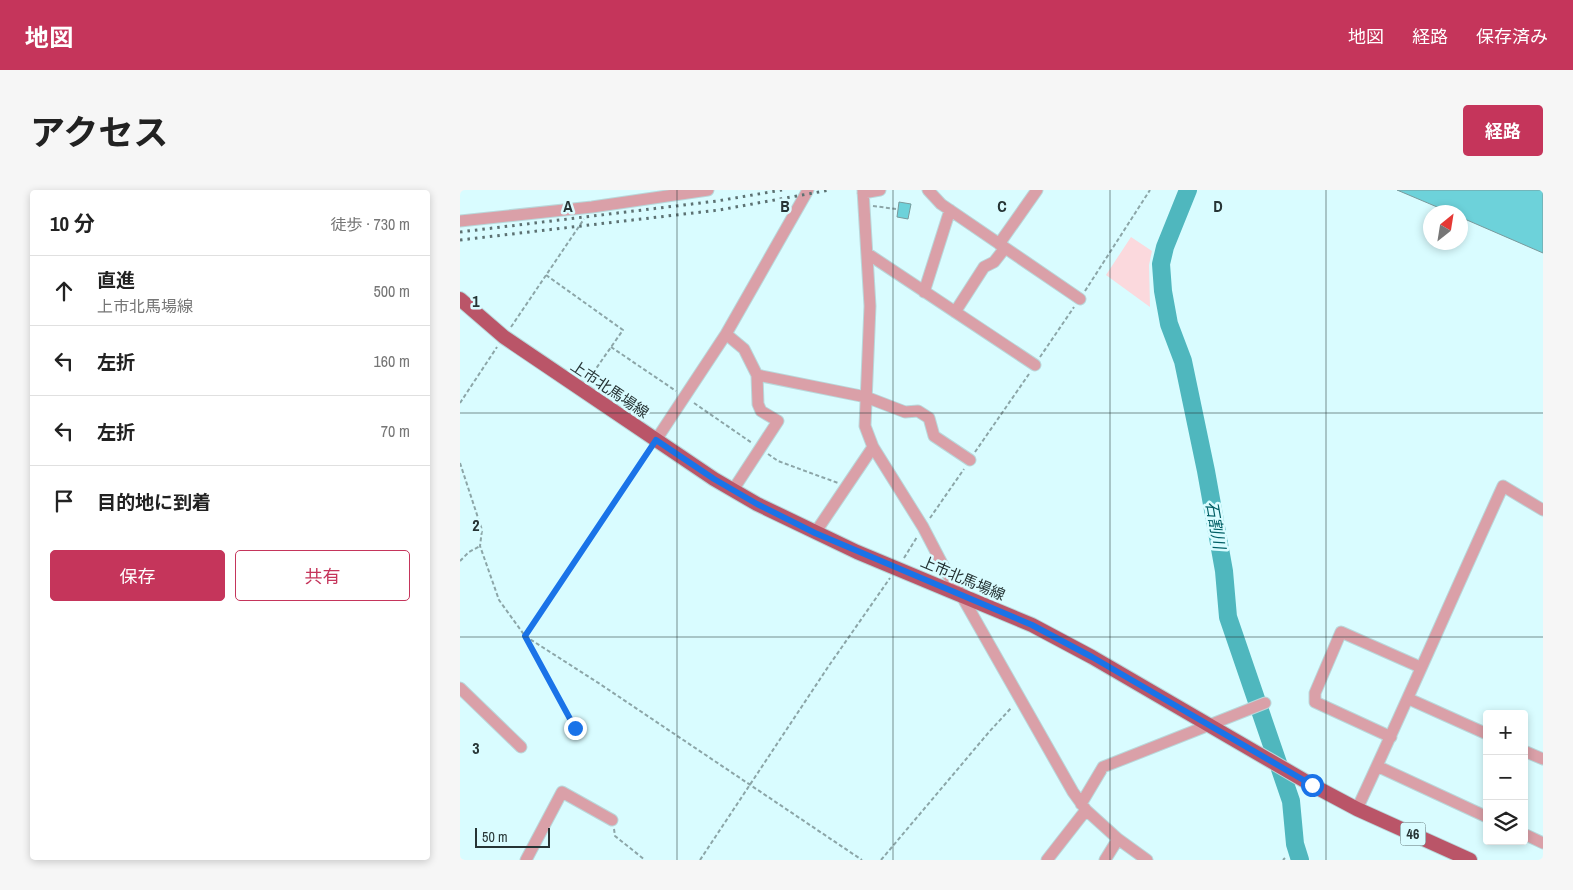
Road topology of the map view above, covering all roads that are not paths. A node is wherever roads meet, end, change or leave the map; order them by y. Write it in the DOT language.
graph roads {
  1 [pos="708,190"];
  2 [pos="808,190"];
  3 [pos="880,190"];
  4 [pos="928,190"];
  5 [pos="1037,190"];
  6 [pos="863,196"];
  7 [pos="950,210"];
  8 [pos="460,221"];
  9 [pos="1002,246"];
  10 [pos="868,254"];
  11 [pos="924,292"];
  12 [pos="460,299"];
  13 [pos="1080,299"];
  14 [pos="955,312"];
  15 [pos="726,334"];
  16 [pos="1035,365"];
  17 [pos="757,375"];
  18 [pos="866,397"];
  19 [pos="656,440"];
  20 [pos="874,447"];
  21 [pos="970,460"];
  22 [pos="733,490"];
  23 [pos="1543,510"];
  24 [pos="815,533"];
  25 [pos="960,594"];
  26 [pos="1420,667"];
  27 [pos="460,688"];
  28 [pos="1409,699"];
  29 [pos="1265,703"];
  30 [pos="1209,725"];
  31 [pos="1483,732"];
  32 [pos="1391,737"];
  33 [pos="521,747"];
  34 [pos="1528,752"];
  35 [pos="1543,759"];
  36 [pos="1377,766"];
  37 [pos="1083,807"];
  38 [pos="1356,809"];
  39 [pos="1483,815"];
  40 [pos="612,820"];
  41 [pos="1528,836"];
  42 [pos="1118,839"];
  43 [pos="1543,843"];
  44 [pos="526,860"];
  45 [pos="1047,860"];
  46 [pos="1105,860"];
  47 [pos="1147,860"];
  48 [pos="1470,860"];
  1 -- 8 [label="street"];
  2 -- 15 [label="street"];
  3 -- 6 [label="street"];
  4 -- 7 [label="street"];
  5 -- 9 [label="street"];
  6 -- 10 [label="street"];
  7 -- 9 [label="street"];
  7 -- 11 [label="street"];
  9 -- 13 [label="street"];
  9 -- 14 [label="street"];
  10 -- 11 [label="street"];
  10 -- 18 [label="street"];
  11 -- 14 [label="street"];
  12 -- 19 [label="main road, 上市北馬場線 / 46"];
  14 -- 16 [label="street"];
  15 -- 17 [label="street"];
  15 -- 19 [label="street"];
  17 -- 18 [label="street"];
  17 -- 22 [label="street"];
  18 -- 20 [label="street"];
  18 -- 21 [label="street"];
  19 -- 22 [label="main road, 上市北馬場線 / 46"];
  20 -- 24 [label="street"];
  20 -- 25 [label="street"];
  22 -- 24 [label="main road, 上市北馬場線 / 46"];
  23 -- 26 [label="street"];
  24 -- 25 [label="main road, 上市北馬場線 / 46"];
  25 -- 30 [label="main road, 上市北馬場線 / 46"];
  25 -- 37 [label="street"];
  26 -- 28 [label="street"];
  26 -- 32 [label="street"];
  27 -- 33 [label="street"];
  28 -- 31 [label="street"];
  28 -- 32 [label="street"];
  29 -- 30 [label="street"];
  30 -- 37 [label="street"];
  30 -- 38 [label="main road, 上市北馬場線 / 46"];
  32 -- 36 [label="street"];
  34 -- 35 [label="street"];
  36 -- 38 [label="street"];
  36 -- 39 [label="street"];
  37 -- 42 [label="street"];
  37 -- 45 [label="street"];
  38 -- 48 [label="main road, 上市北馬場線 / 46"];
  40 -- 44 [label="street"];
  41 -- 43 [label="street"];
  42 -- 46 [label="street"];
  42 -- 47 [label="street"];
}
